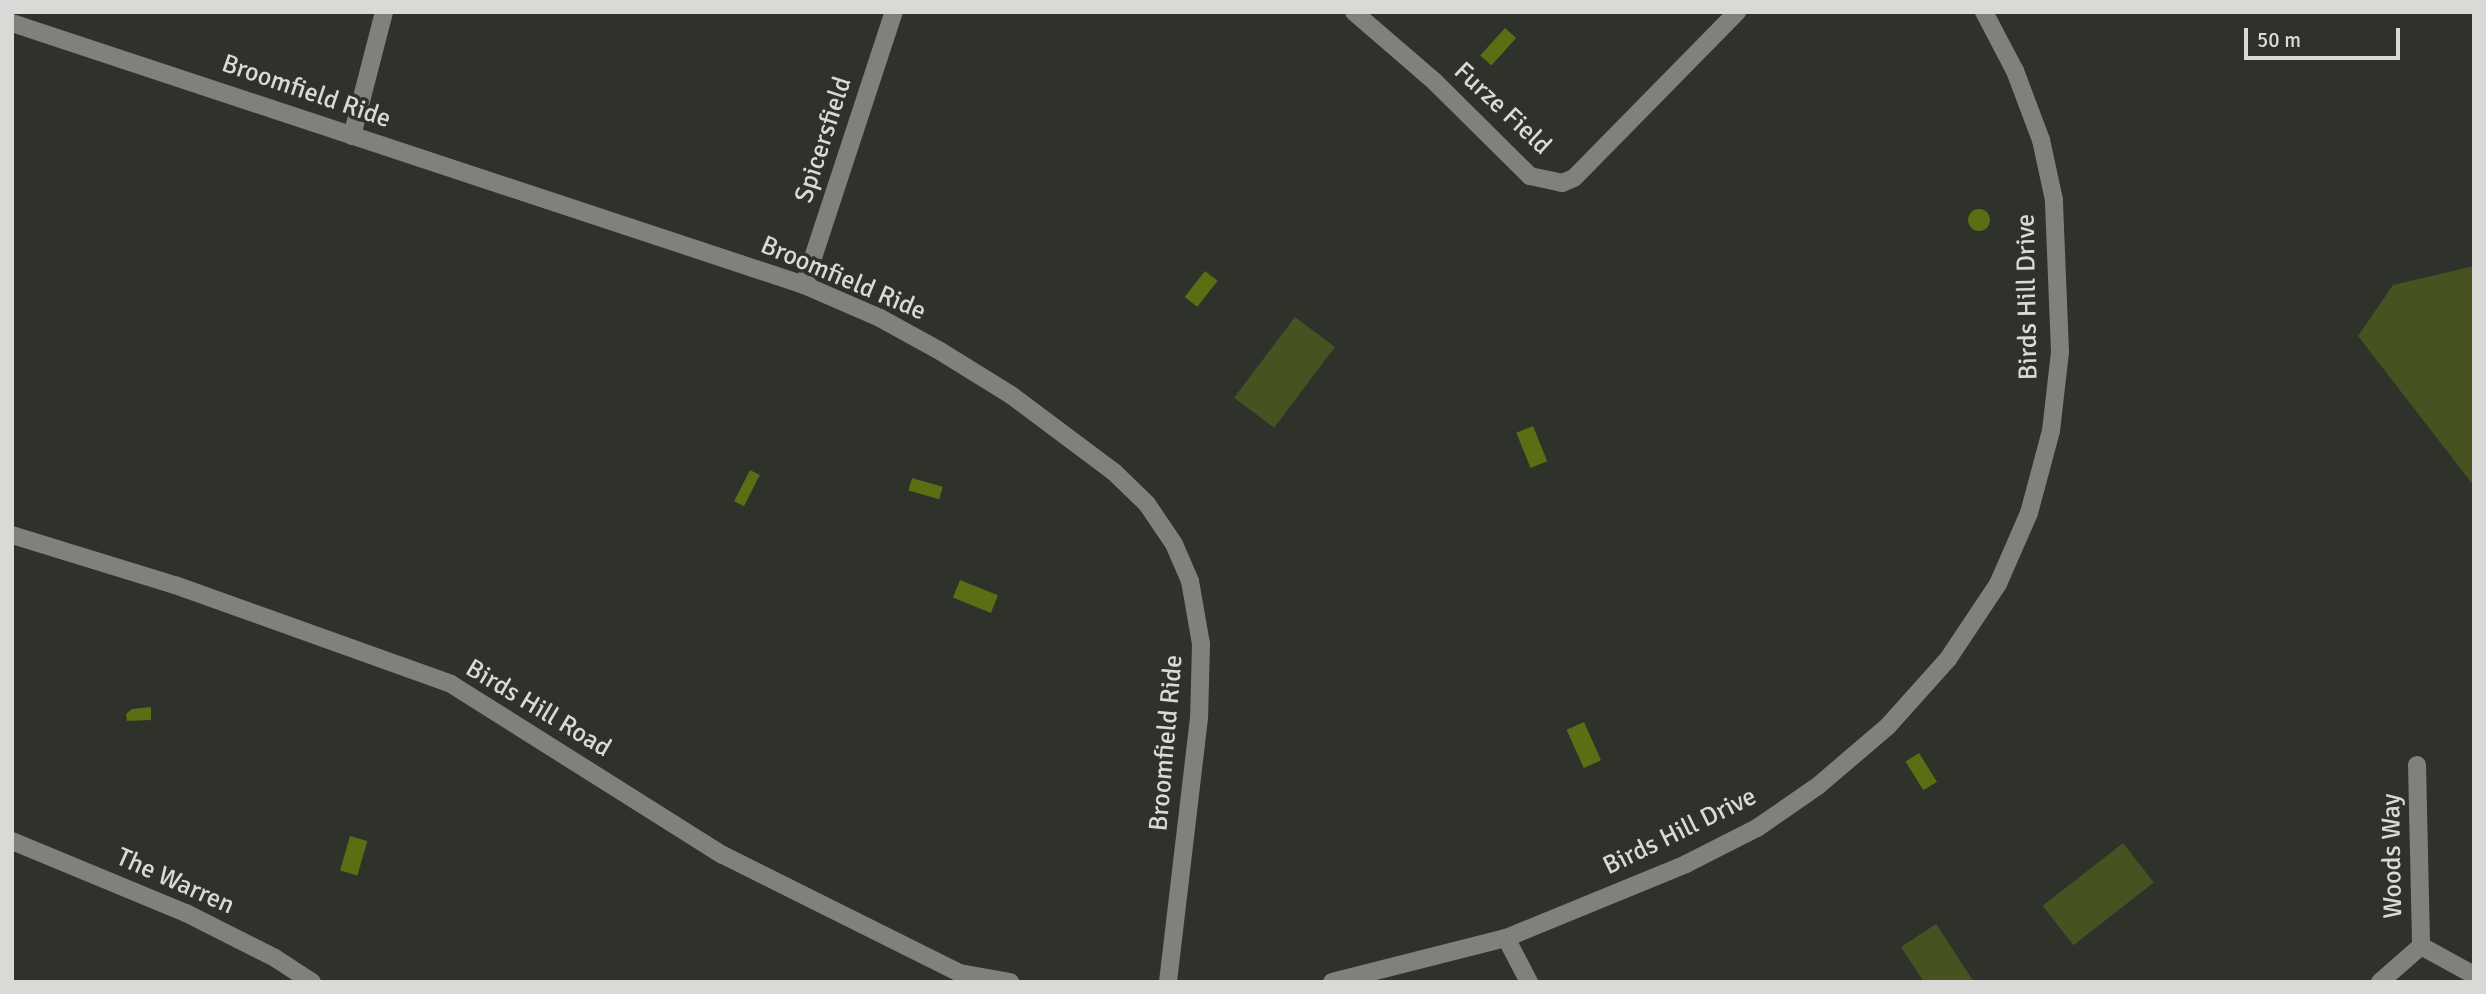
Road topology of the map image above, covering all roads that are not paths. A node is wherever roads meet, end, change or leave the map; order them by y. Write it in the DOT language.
graph roads {
  1 [pos="384,12"];
  2 [pos="894,12"];
  3 [pos="1354,12"];
  4 [pos="1737,12"];
  5 [pos="1984,12"];
  6 [pos="12,23"];
  7 [pos="352,136"];
  8 [pos="804,285"];
  9 [pos="12,535"];
  10 [pos="2417,765"];
  11 [pos="12,841"];
  12 [pos="1506,939"];
  13 [pos="2421,946"];
  14 [pos="2474,975"];
  15 [pos="312,982"];
  16 [pos="1010,982"];
  17 [pos="1168,982"];
  18 [pos="1332,982"];
  19 [pos="1529,982"];
  20 [pos="2381,982"];
  1 -- 7 [label="street"];
  2 -- 8 [label="street, Spicersfield"];
  3 -- 4 [label="street, Furze Field"];
  5 -- 12 [label="street, Birds Hill Drive"];
  6 -- 7 [label="street, Broomfield Ride"];
  7 -- 8 [label="street, Broomfield Ride"];
  8 -- 17 [label="street, Broomfield Ride"];
  9 -- 16 [label="street, Birds Hill Road"];
  10 -- 13 [label="street, Woods Way"];
  11 -- 15 [label="street, The Warren"];
  12 -- 18 [label="street, Birds Hill Drive"];
  12 -- 19 [label="street"];
  13 -- 14 [label="street"];
  13 -- 20 [label="street"];
}
